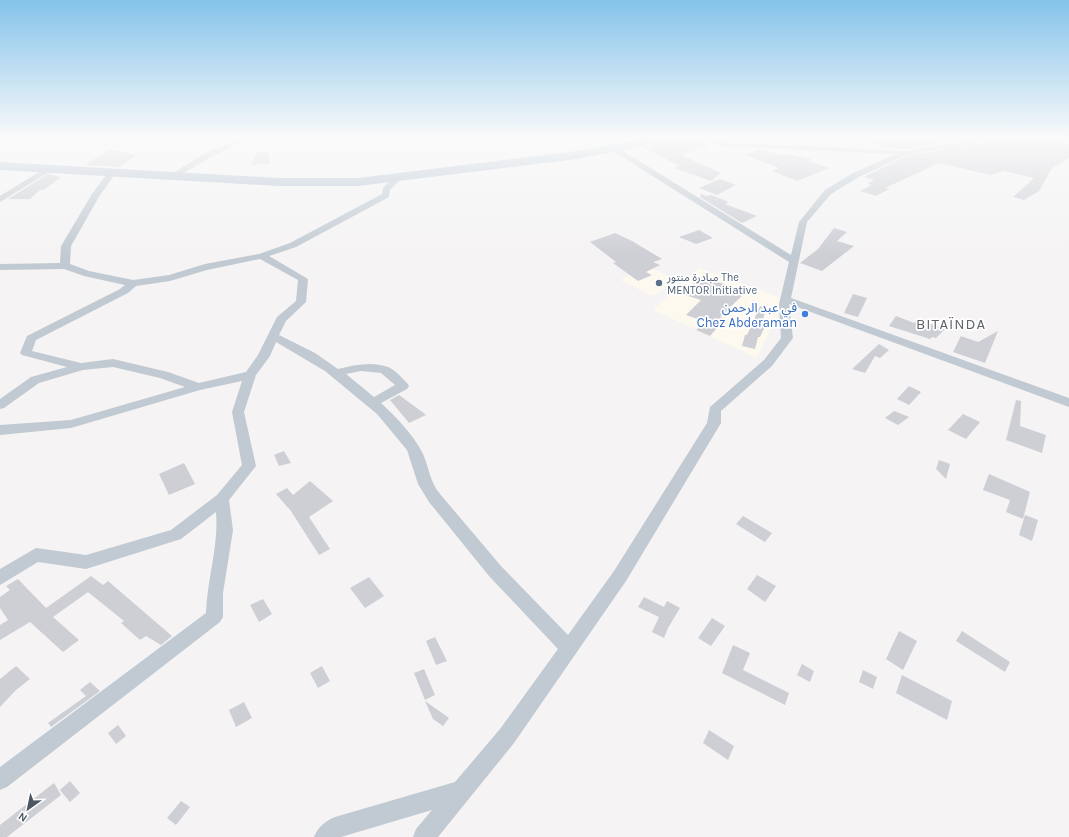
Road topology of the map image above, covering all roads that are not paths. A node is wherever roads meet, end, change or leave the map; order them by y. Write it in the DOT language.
graph roads {
  1 [pos="35,178"];
  2 [pos="108,178"];
  3 [pos="213,178"];
  4 [pos="390,178"];
  5 [pos="397,178"];
  6 [pos="660,178"];
  7 [pos="851,178"];
  8 [pos="0,200"];
  9 [pos="261,256"];
  10 [pos="794,261"];
  11 [pos="66,266"];
  12 [pos="0,267"];
  13 [pos="134,283"];
  14 [pos="785,299"];
  15 [pos="273,336"];
  16 [pos="82,366"];
  17 [pos="335,373"];
  18 [pos="250,375"];
  19 [pos="198,387"];
  20 [pos="372,403"];
  21 [pos="1069,403"];
  22 [pos="0,405"];
  23 [pos="0,430"];
  24 [pos="222,500"];
  25 [pos="0,578"];
  26 [pos="570,648"];
  27 [pos="0,780"];
  28 [pos="462,791"];
  29 [pos="325,837"];
  30 [pos="424,837"];
  1 -- 8 [label="street"];
  2 -- 11 [label="street"];
  3 -- 4 [label="main road"];
  5 -- 9 [label="street"];
  6 -- 10 [label="street"];
  7 -- 10 [label="street"];
  9 -- 13 [label="street"];
  9 -- 15 [label="street"];
  10 -- 14 [label="street"];
  11 -- 12 [label="street"];
  11 -- 13 [label="street"];
  13 -- 16 [label="street"];
  14 -- 21 [label="street"];
  14 -- 26 [label="street"];
  15 -- 17 [label="street"];
  15 -- 18 [label="street"];
  16 -- 19 [label="street"];
  16 -- 22 [label="street"];
  17 -- 20 [label="street"];
  17 -- 20 [label="street"];
  18 -- 19 [label="street"];
  18 -- 24 [label="street"];
  19 -- 23 [label="street"];
  20 -- 26 [label="street"];
  24 -- 25 [label="street"];
  24 -- 27 [label="street"];
  26 -- 28 [label="street"];
  28 -- 29 [label="street"];
  28 -- 30 [label="street"];
}
